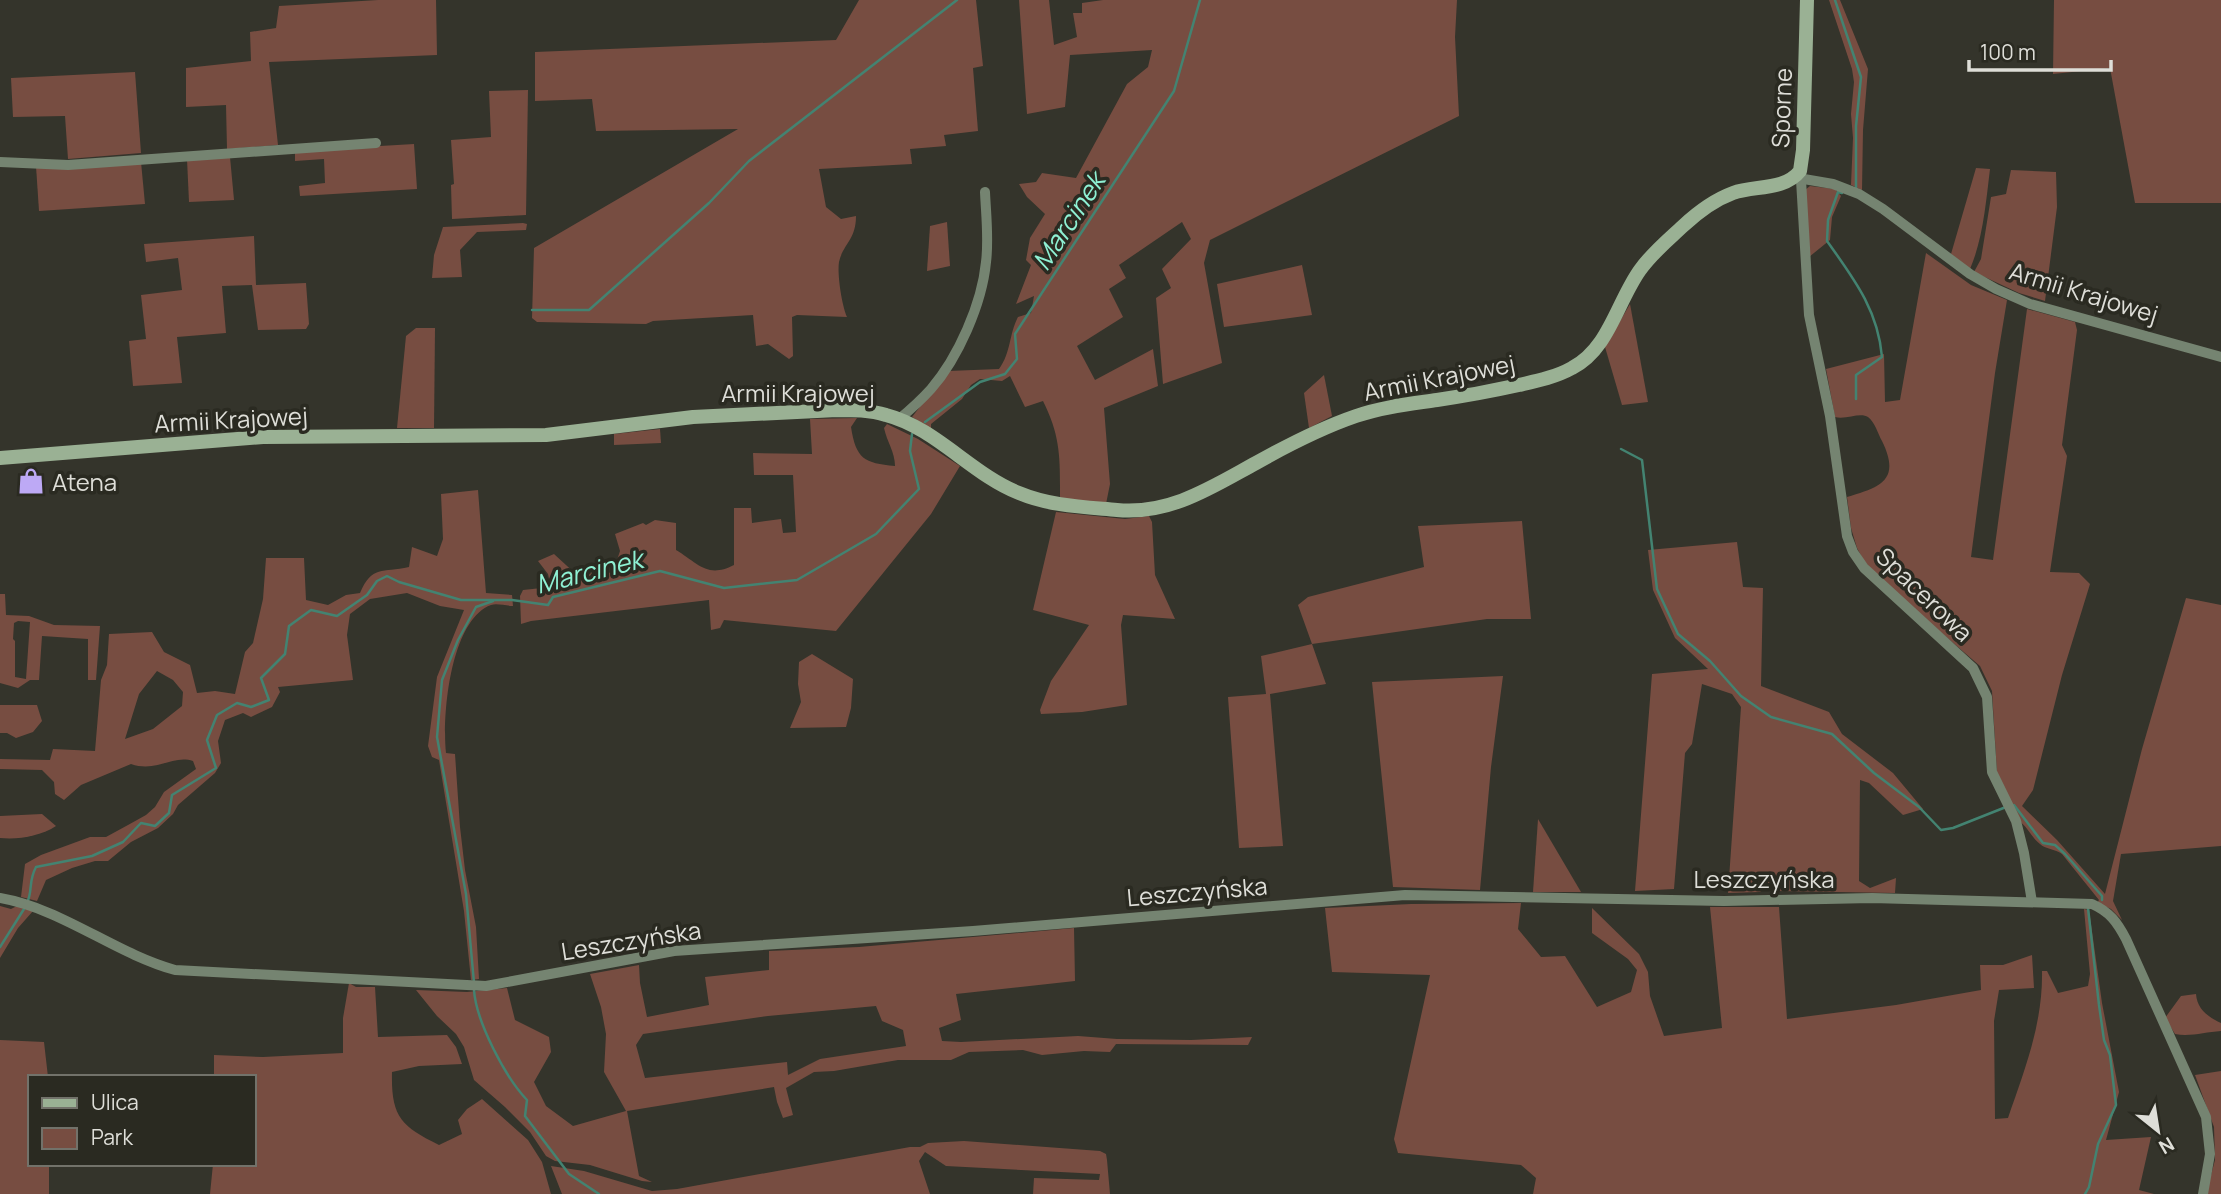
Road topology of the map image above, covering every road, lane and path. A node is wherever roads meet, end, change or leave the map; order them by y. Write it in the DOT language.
graph roads {
  1 [pos="1807,0"];
  2 [pos="376,143"];
  3 [pos="0,162"];
  4 [pos="1798,178"];
  5 [pos="985,192"];
  6 [pos="1684,225"];
  7 [pos="2221,357"];
  8 [pos="899,419"];
  9 [pos="0,458"];
  10 [pos="0,898"];
  11 [pos="2032,902"];
  12 [pos="2203,1194"];
  1 -- 4 [label="street, Sporne"];
  2 -- 3 [label="street"];
  4 -- 6 [label="street, Sporne"];
  4 -- 7 [label="street, Armii Krajowej"];
  4 -- 11 [label="street, Spacerowa"];
  5 -- 8 [label="street"];
  6 -- 8 [label="street, Armii Krajowej"];
  8 -- 9 [label="street, Armii Krajowej"];
  10 -- 11 [label="street, Leszczyńska"];
  11 -- 12 [label="street, Leszczyńska"];
}
